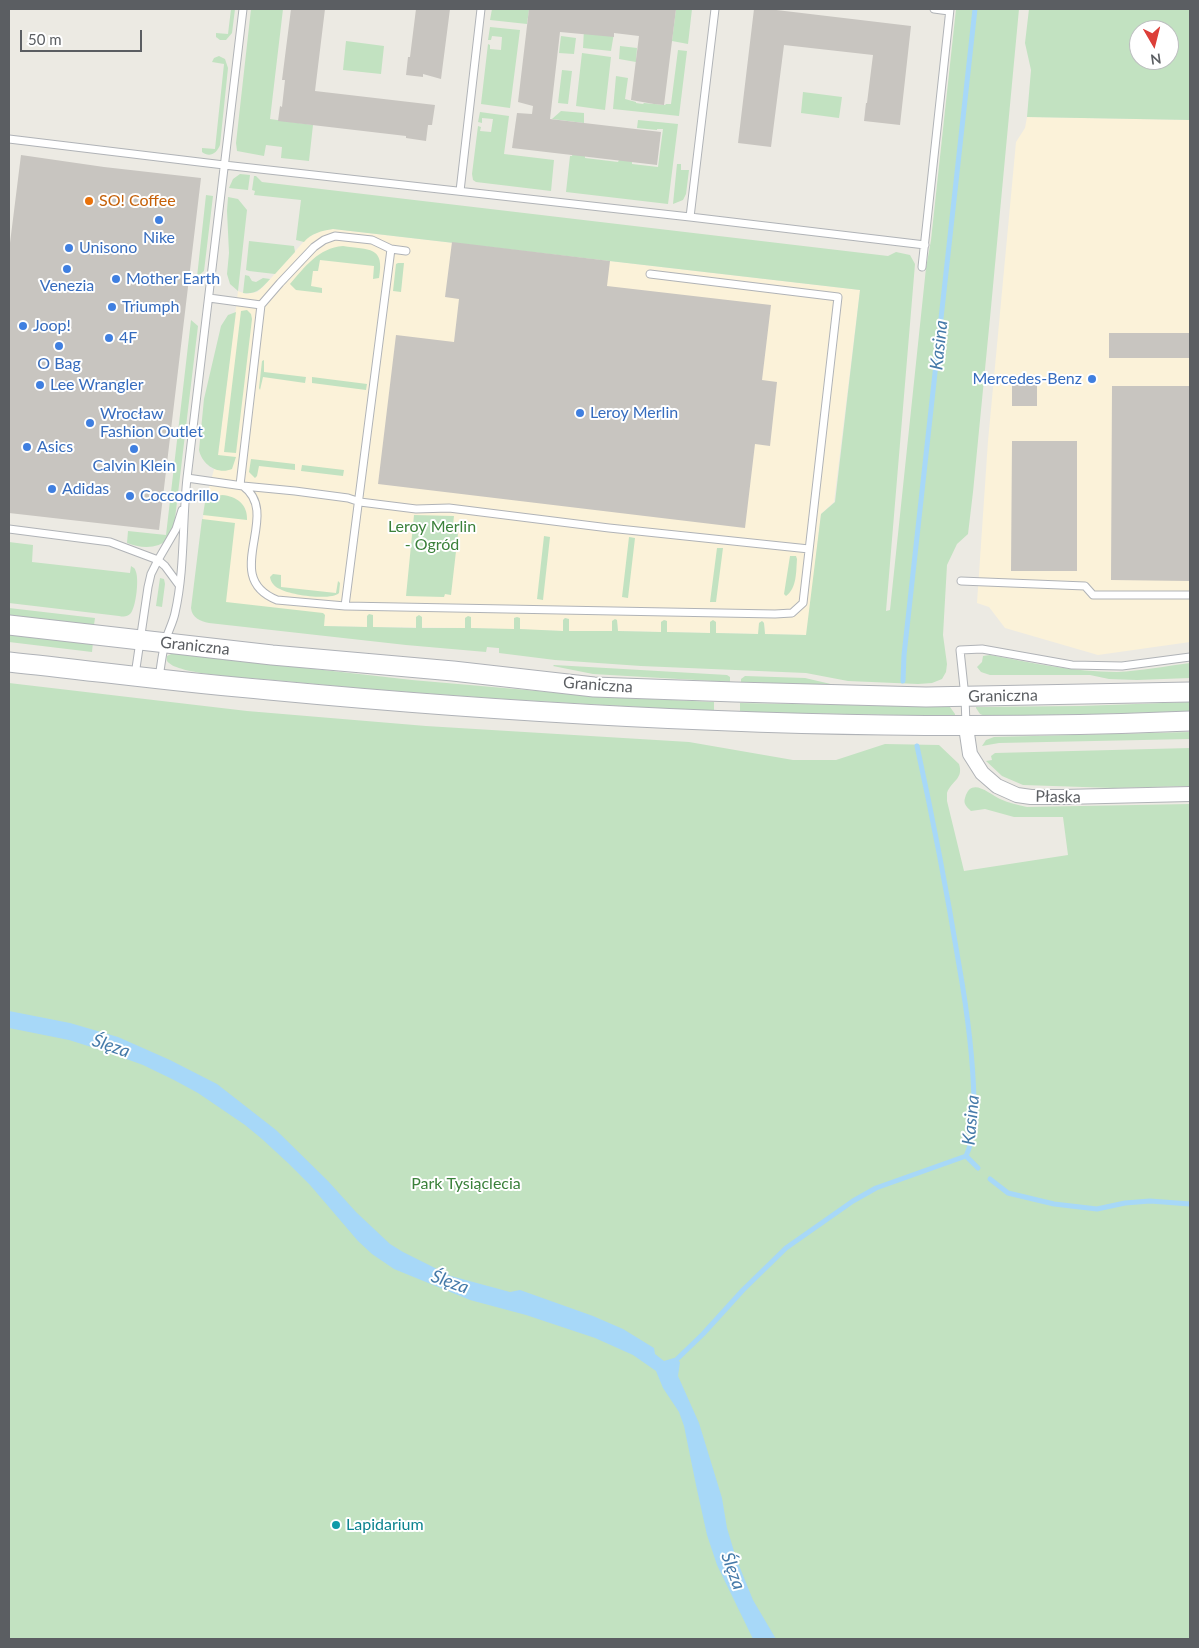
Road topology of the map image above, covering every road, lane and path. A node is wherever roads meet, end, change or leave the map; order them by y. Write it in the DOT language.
graph roads {
  1 [pos="243,9"];
  2 [pos="480,9"];
  3 [pos="715,9"];
  4 [pos="934,9"];
  5 [pos="950,10"];
  6 [pos="9,139"];
  7 [pos="224,165"];
  8 [pos="460,191"];
  9 [pos="690,217"];
  10 [pos="925,246"];
  11 [pos="391,248"];
  12 [pos="406,251"];
  13 [pos="922,267"];
  14 [pos="650,274"];
  15 [pos="209,298"];
  16 [pos="262,305"];
  17 [pos="187,478"];
  18 [pos="242,486"];
  19 [pos="185,502"];
  20 [pos="360,502"];
  21 [pos="9,529"];
  22 [pos="809,549"];
  23 [pos="158,560"];
  24 [pos="961,582"];
  25 [pos="179,585"];
  26 [pos="1190,595"];
  27 [pos="346,606"];
  28 [pos="9,625"];
  29 [pos="141,640"];
  30 [pos="165,642"];
  31 [pos="1190,657"];
  32 [pos="9,662"];
  33 [pos="135,675"];
  34 [pos="159,678"];
  35 [pos="1190,692"];
  36 [pos="965,697"];
  37 [pos="1190,721"];
  38 [pos="966,727"];
  39 [pos="1190,794"];
  1 -- 7 [label="lane"];
  2 -- 8 [label="lane"];
  3 -- 9 [label="lane"];
  4 -- 5 [label="lane"];
  5 -- 10 [label="lane"];
  6 -- 7 [label="lane"];
  7 -- 8 [label="lane"];
  7 -- 15 [label="lane"];
  8 -- 9 [label="lane"];
  9 -- 10 [label="lane"];
  10 -- 13 [label="lane"];
  11 -- 12 [label="lane"];
  11 -- 16 [label="lane"];
  11 -- 20 [label="lane"];
  14 -- 22 [label="lane"];
  15 -- 16 [label="lane"];
  15 -- 17 [label="lane"];
  16 -- 18 [label="lane"];
  17 -- 18 [label="lane"];
  17 -- 19 [label="lane"];
  18 -- 20 [label="lane"];
  18 -- 27 [label="lane"];
  19 -- 23 [label="lane"];
  19 -- 25 [label="lane"];
  20 -- 22 [label="lane"];
  20 -- 27 [label="lane"];
  21 -- 23 [label="lane"];
  22 -- 27 [label="lane"];
  23 -- 25 [label="lane"];
  23 -- 29 [label="lane"];
  24 -- 26 [label="lane"];
  25 -- 30 [label="lane"];
  28 -- 29 [label="main road, Graniczna"];
  29 -- 30 [label="main road, Graniczna"];
  29 -- 33 [label="lane"];
  30 -- 34 [label="lane"];
  30 -- 36 [label="main road, Graniczna"];
  31 -- 36 [label="lane"];
  32 -- 33 [label="main road, Graniczna"];
  33 -- 34 [label="main road, Graniczna"];
  34 -- 38 [label="main road, Graniczna"];
  35 -- 36 [label="main road, Graniczna"];
  36 -- 38 [label="lane"];
  37 -- 38 [label="main road, Graniczna"];
  38 -- 39 [label="street, Płaska"];
}
